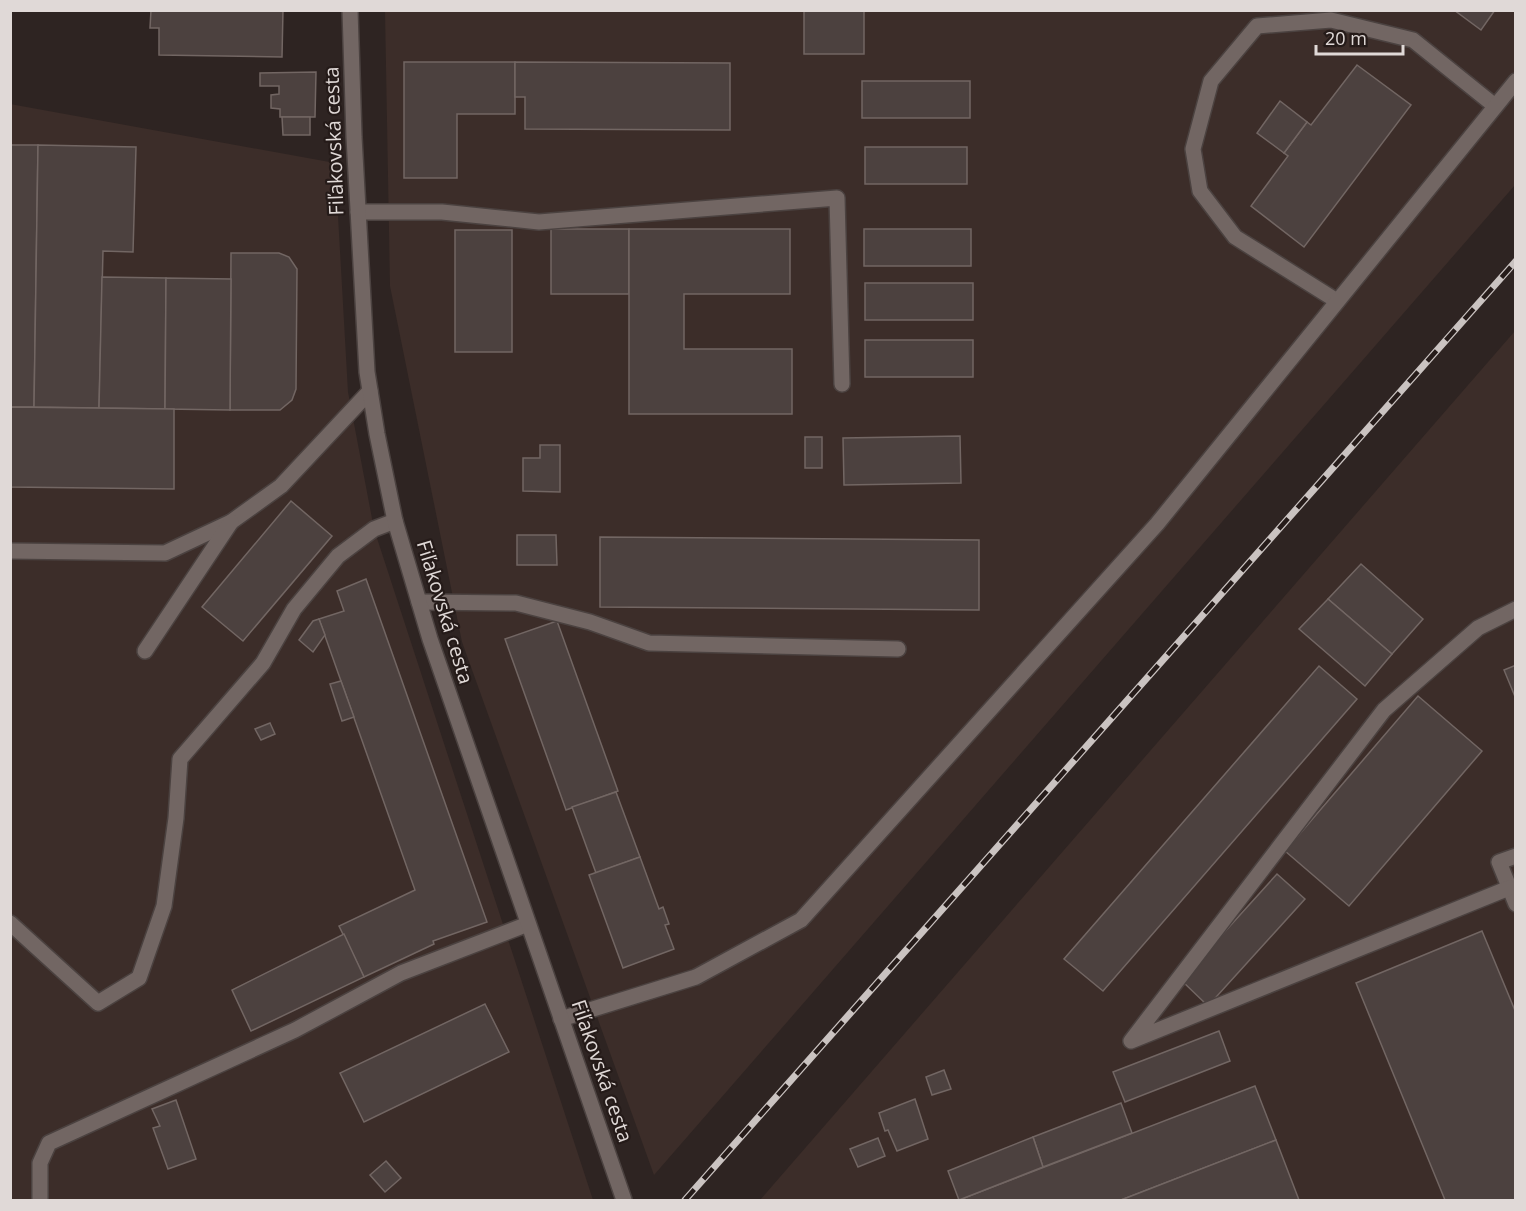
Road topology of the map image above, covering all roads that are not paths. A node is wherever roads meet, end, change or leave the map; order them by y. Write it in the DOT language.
graph roads {
  1 [pos="350,10"];
  2 [pos="1515,81"];
  3 [pos="1496,106"];
  4 [pos="358,212"];
  5 [pos="1337,301"];
  6 [pos="842,384"];
  7 [pos="370,391"];
  8 [pos="395,521"];
  9 [pos="231,522"];
  10 [pos="10,551"];
  11 [pos="419,602"];
  12 [pos="1515,609"];
  13 [pos="898,649"];
  14 [pos="145,651"];
  15 [pos="1515,856"];
  16 [pos="1509,888"];
  17 [pos="1515,904"];
  18 [pos="10,923"];
  19 [pos="528,924"];
  20 [pos="561,1019"];
  21 [pos="40,1200"];
  22 [pos="624,1200"];
  1 -- 4 [label="street, Fiľakovská cesta"];
  2 -- 3 [label="street"];
  3 -- 5 [label="street"];
  3 -- 5 [label="street"];
  4 -- 6 [label="street"];
  4 -- 7 [label="street, Fiľakovská cesta"];
  5 -- 20 [label="street"];
  7 -- 8 [label="street, Fiľakovská cesta"];
  7 -- 9 [label="street"];
  8 -- 11 [label="street, Fiľakovská cesta"];
  8 -- 18 [label="street"];
  9 -- 10 [label="street"];
  9 -- 14 [label="street"];
  11 -- 13 [label="street"];
  11 -- 19 [label="street, Fiľakovská cesta"];
  12 -- 16 [label="street"];
  15 -- 16 [label="street"];
  16 -- 17 [label="street"];
  19 -- 20 [label="street, Fiľakovská cesta"];
  19 -- 21 [label="street"];
  20 -- 22 [label="street, Fiľakovská cesta"];
}
